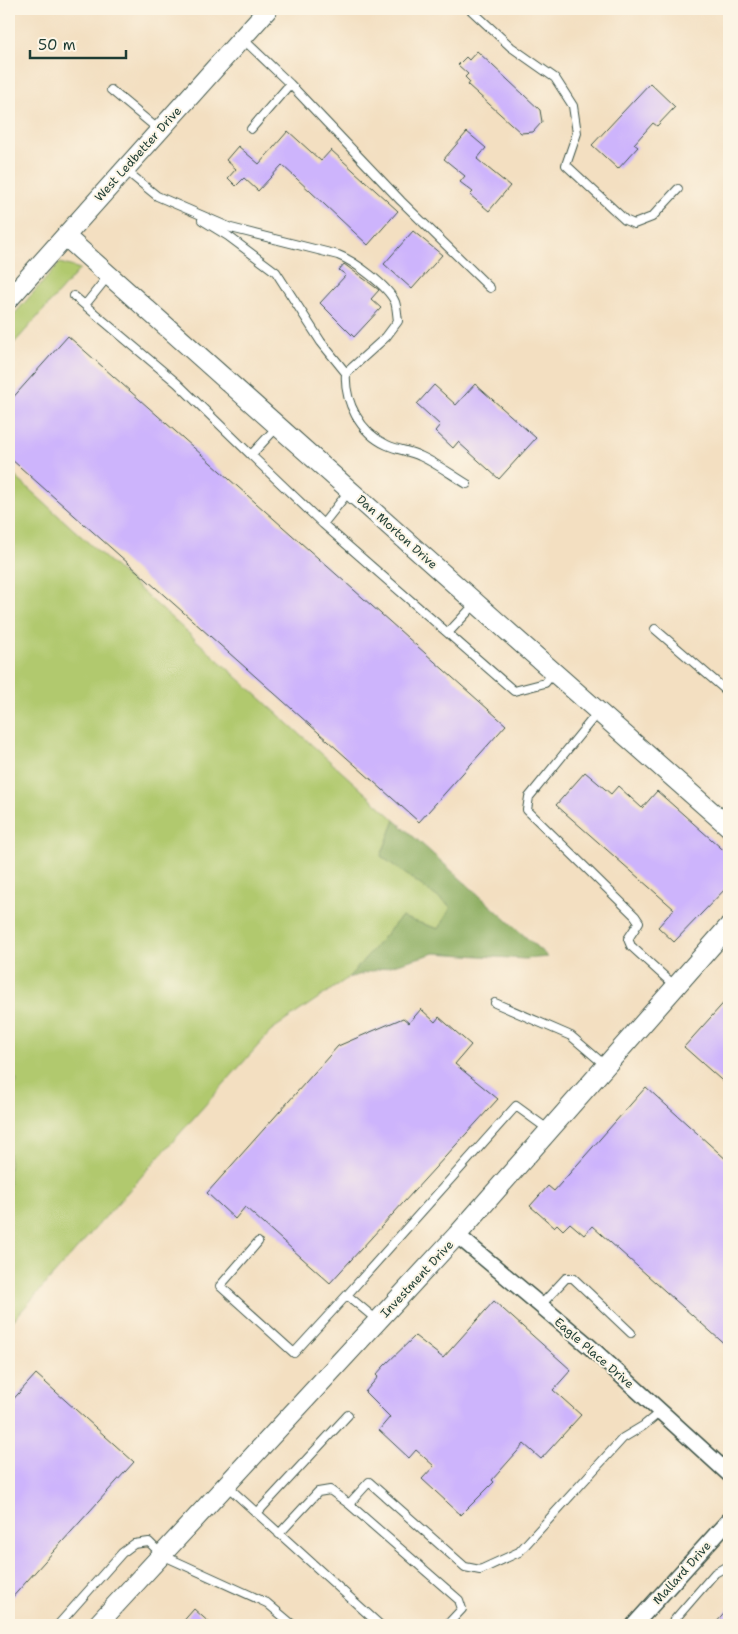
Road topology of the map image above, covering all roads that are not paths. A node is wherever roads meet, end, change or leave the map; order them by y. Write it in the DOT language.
graph roads {
  1 [pos="268,9"];
  2 [pos="470,9"];
  3 [pos="242,38"];
  4 [pos="290,84"];
  5 [pos="111,90"];
  6 [pos="251,128"];
  7 [pos="159,130"];
  8 [pos="124,169"];
  9 [pos="678,189"];
  10 [pos="181,207"];
  11 [pos="65,236"];
  12 [pos="109,275"];
  13 [pos="490,288"];
  14 [pos="74,296"];
  15 [pos="9,299"];
  16 [pos="85,305"];
  17 [pos="346,373"];
  18 [pos="278,426"];
  19 [pos="250,455"];
  20 [pos="467,484"];
  21 [pos="350,490"];
  22 [pos="323,524"];
  23 [pos="476,603"];
  24 [pos="655,629"];
  25 [pos="448,633"];
  26 [pos="554,672"];
  27 [pos="729,693"];
  28 [pos="598,712"];
  29 [pos="729,827"];
  30 [pos="729,926"];
  31 [pos="676,987"];
  32 [pos="495,1003"];
  33 [pos="606,1066"];
  34 [pos="550,1130"];
  35 [pos="457,1236"];
  36 [pos="258,1242"];
  37 [pos="347,1295"];
  38 [pos="540,1306"];
  39 [pos="378,1321"];
  40 [pos="631,1333"];
  41 [pos="660,1412"];
  42 [pos="348,1415"];
  43 [pos="729,1474"];
  44 [pos="226,1485"];
  45 [pos="349,1504"];
  46 [pos="257,1513"];
  47 [pos="729,1520"];
  48 [pos="279,1534"];
  49 [pos="162,1555"];
  50 [pos="729,1565"];
  51 [pos="58,1625"];
  52 [pos="97,1625"];
  53 [pos="293,1625"];
  54 [pos="380,1625"];
  55 [pos="447,1625"];
  56 [pos="634,1625"];
  57 [pos="670,1625"];
  1 -- 3 [label="street, West Ledbetter Drive"];
  2 -- 9 [label="lane"];
  3 -- 4 [label="lane"];
  3 -- 7 [label="street, West Ledbetter Drive"];
  4 -- 6 [label="lane"];
  4 -- 13 [label="lane"];
  5 -- 7 [label="lane"];
  7 -- 8 [label="street, West Ledbetter Drive"];
  8 -- 10 [label="lane"];
  8 -- 11 [label="street, West Ledbetter Drive"];
  10 -- 17 [label="lane"];
  10 -- 17 [label="lane"];
  11 -- 12 [label="street, Dan Morton Drive"];
  11 -- 15 [label="street, West Ledbetter Drive"];
  12 -- 16 [label="lane"];
  12 -- 18 [label="street, Dan Morton Drive"];
  14 -- 16 [label="lane"];
  16 -- 19 [label="lane"];
  17 -- 20 [label="lane"];
  18 -- 19 [label="lane"];
  18 -- 21 [label="street, Dan Morton Drive"];
  19 -- 22 [label="lane"];
  21 -- 22 [label="lane"];
  21 -- 23 [label="street, Dan Morton Drive"];
  22 -- 25 [label="lane"];
  23 -- 25 [label="lane"];
  23 -- 26 [label="street, Dan Morton Drive"];
  24 -- 27 [label="lane"];
  25 -- 26 [label="lane"];
  26 -- 28 [label="street, Dan Morton Drive"];
  28 -- 29 [label="street, Dan Morton Drive"];
  28 -- 31 [label="lane"];
  30 -- 31 [label="street, Investment Drive"];
  31 -- 33 [label="street, Investment Drive"];
  32 -- 33 [label="lane"];
  33 -- 34 [label="street, Investment Drive"];
  34 -- 35 [label="street, Investment Drive"];
  34 -- 37 [label="lane"];
  35 -- 38 [label="street, Eagle Place Drive"];
  35 -- 39 [label="street, Investment Drive"];
  36 -- 37 [label="lane"];
  37 -- 39 [label="lane"];
  38 -- 40 [label="lane"];
  38 -- 41 [label="street, Eagle Place Drive"];
  39 -- 44 [label="street, Investment Drive"];
  41 -- 43 [label="street, Eagle Place Drive"];
  41 -- 45 [label="lane"];
  42 -- 46 [label="lane"];
  44 -- 46 [label="lane"];
  44 -- 49 [label="street, Investment Drive"];
  45 -- 48 [label="lane"];
  45 -- 55 [label="lane"];
  46 -- 48 [label="lane"];
  47 -- 56 [label="street, Mallard Drive"];
  48 -- 54 [label="lane"];
  49 -- 51 [label="lane"];
  49 -- 52 [label="street, Investment Drive"];
  49 -- 53 [label="lane"];
  50 -- 57 [label="lane"];
}
